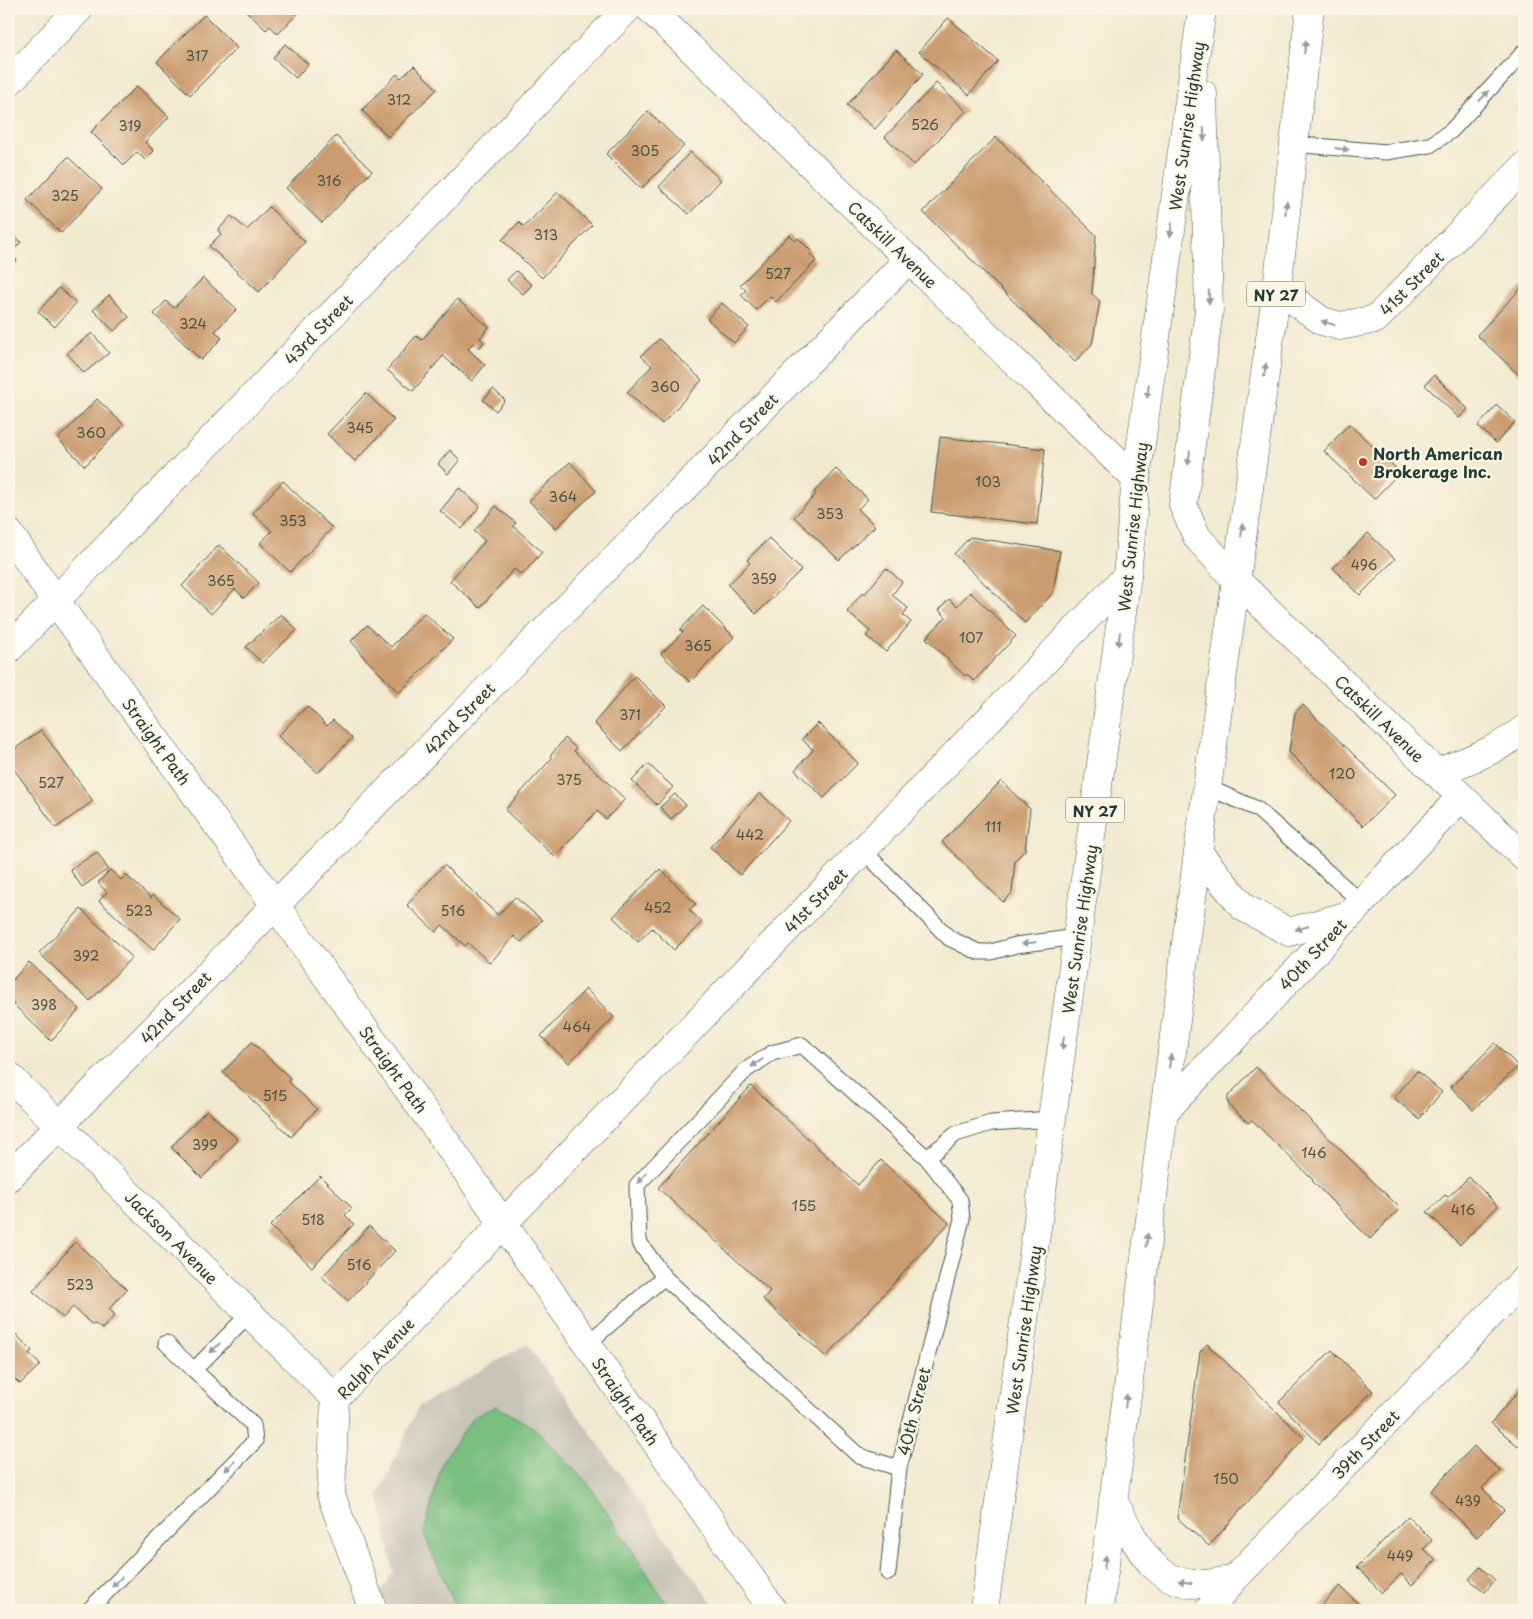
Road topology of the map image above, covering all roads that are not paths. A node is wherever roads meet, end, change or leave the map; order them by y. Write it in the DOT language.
graph roads {
  1 [pos="79,9"];
  2 [pos="627,9"];
  3 [pos="650,9"];
  4 [pos="1310,9"];
  5 [pos="1201,12"];
  6 [pos="1524,52"];
  7 [pos="9,82"];
  8 [pos="1293,144"];
  9 [pos="1524,167"];
  10 [pos="909,259"];
  11 [pos="1277,288"];
  12 [pos="1136,479"];
  13 [pos="9,532"];
  14 [pos="1127,576"];
  15 [pos="1235,579"];
  16 [pos="56,600"];
  17 [pos="9,649"];
  18 [pos="1524,729"];
  19 [pos="1436,773"];
  20 [pos="1207,787"];
  21 [pos="1461,797"];
  22 [pos="863,850"];
  23 [pos="1198,852"];
  24 [pos="1524,857"];
  25 [pos="276,905"];
  26 [pos="1355,909"];
  27 [pos="1078,937"];
  28 [pos="9,1076"];
  29 [pos="1164,1112"];
  30 [pos="1052,1119"];
  31 [pos="60,1125"];
  32 [pos="927,1158"];
  33 [pos="9,1177"];
  34 [pos="503,1224"];
  35 [pos="664,1277"];
  36 [pos="1524,1280"];
  37 [pos="250,1313"];
  38 [pos="166,1342"];
  39 [pos="586,1344"];
  40 [pos="194,1370"];
  41 [pos="335,1398"];
  42 [pos="899,1468"];
  43 [pos="1113,1500"];
  44 [pos="888,1573"];
  45 [pos="1233,1580"];
  46 [pos="89,1610"];
  47 [pos="373,1610"];
  48 [pos="773,1610"];
  49 [pos="984,1610"];
  50 [pos="1099,1610"];
  51 [pos="1209,1610"];
  1 -- 7 [label="main road"];
  2 -- 16 [label="main road, 43rd Street"];
  3 -- 10 [label="main road, Catskill Avenue"];
  8 -- 4 [label="main road, NY 27, one-way"];
  5 -- 12 [label="main road, West Sunrise Highway / NY 27, one-way"];
  5 -- 15 [label="main road, Catskill Avenue, one-way"];
  8 -- 6 [label="lane, one-way"];
  11 -- 8 [label="main road, NY 27, one-way"];
  9 -- 11 [label="main road, 41st Street, one-way"];
  10 -- 12 [label="main road, Catskill Avenue"];
  10 -- 25 [label="main road, 42nd Street"];
  15 -- 11 [label="main road, NY 27, one-way"];
  12 -- 14 [label="main road, West Sunrise Highway / NY 27"];
  13 -- 16 [label="main road, Straight Path"];
  14 -- 22 [label="main road, 41st Street"];
  14 -- 27 [label="main road, West Sunrise Highway / NY 27, one-way"];
  15 -- 19 [label="main road, Catskill Avenue"];
  15 -- 20 [label="main road, NY 27"];
  16 -- 17 [label="main road, 43rd Street"];
  16 -- 25 [label="main road, Straight Path"];
  18 -- 19 [label="main road"];
  19 -- 21 [label="main road, Catskill Avenue"];
  20 -- 23 [label="main road, NY 27"];
  20 -- 26 [label="lane"];
  21 -- 24 [label="main road, Catskill Avenue"];
  21 -- 26 [label="main road, 40th Street"];
  27 -- 22 [label="lane, one-way"];
  22 -- 34 [label="main road, 41st Street"];
  26 -- 23 [label="main road, one-way"];
  29 -- 23 [label="main road, NY 27, one-way"];
  25 -- 31 [label="main road, 42nd Street"];
  25 -- 34 [label="main road, Straight Path"];
  26 -- 29 [label="main road, 40th Street"];
  27 -- 30 [label="main road, West Sunrise Highway / NY 27, one-way"];
  28 -- 31 [label="main road, Jackson Avenue"];
  43 -- 29 [label="main road, NY 27, one-way"];
  30 -- 32 [label="lane"];
  30 -- 49 [label="main road, West Sunrise Highway / NY 27"];
  31 -- 33 [label="main road, 42nd Street"];
  31 -- 37 [label="main road, Jackson Avenue"];
  32 -- 35 [label="lane, 40th Street, one-way"];
  32 -- 42 [label="lane, 40th Street"];
  34 -- 39 [label="main road, Straight Path"];
  34 -- 41 [label="main road, Ralph Avenue"];
  35 -- 39 [label="lane"];
  35 -- 42 [label="lane, 40th Street"];
  36 -- 45 [label="main road, 39th Street"];
  37 -- 40 [label="lane, one-way"];
  37 -- 41 [label="main road, Jackson Avenue"];
  38 -- 40 [label="lane"];
  39 -- 48 [label="main road, Straight Path"];
  40 -- 46 [label="lane, one-way"];
  41 -- 47 [label="main road, Ralph Avenue"];
  42 -- 44 [label="lane"];
  45 -- 43 [label="main road, one-way"];
  50 -- 43 [label="main road, NY 27, one-way"];
  45 -- 51 [label="main road, 39th Street"];
}
